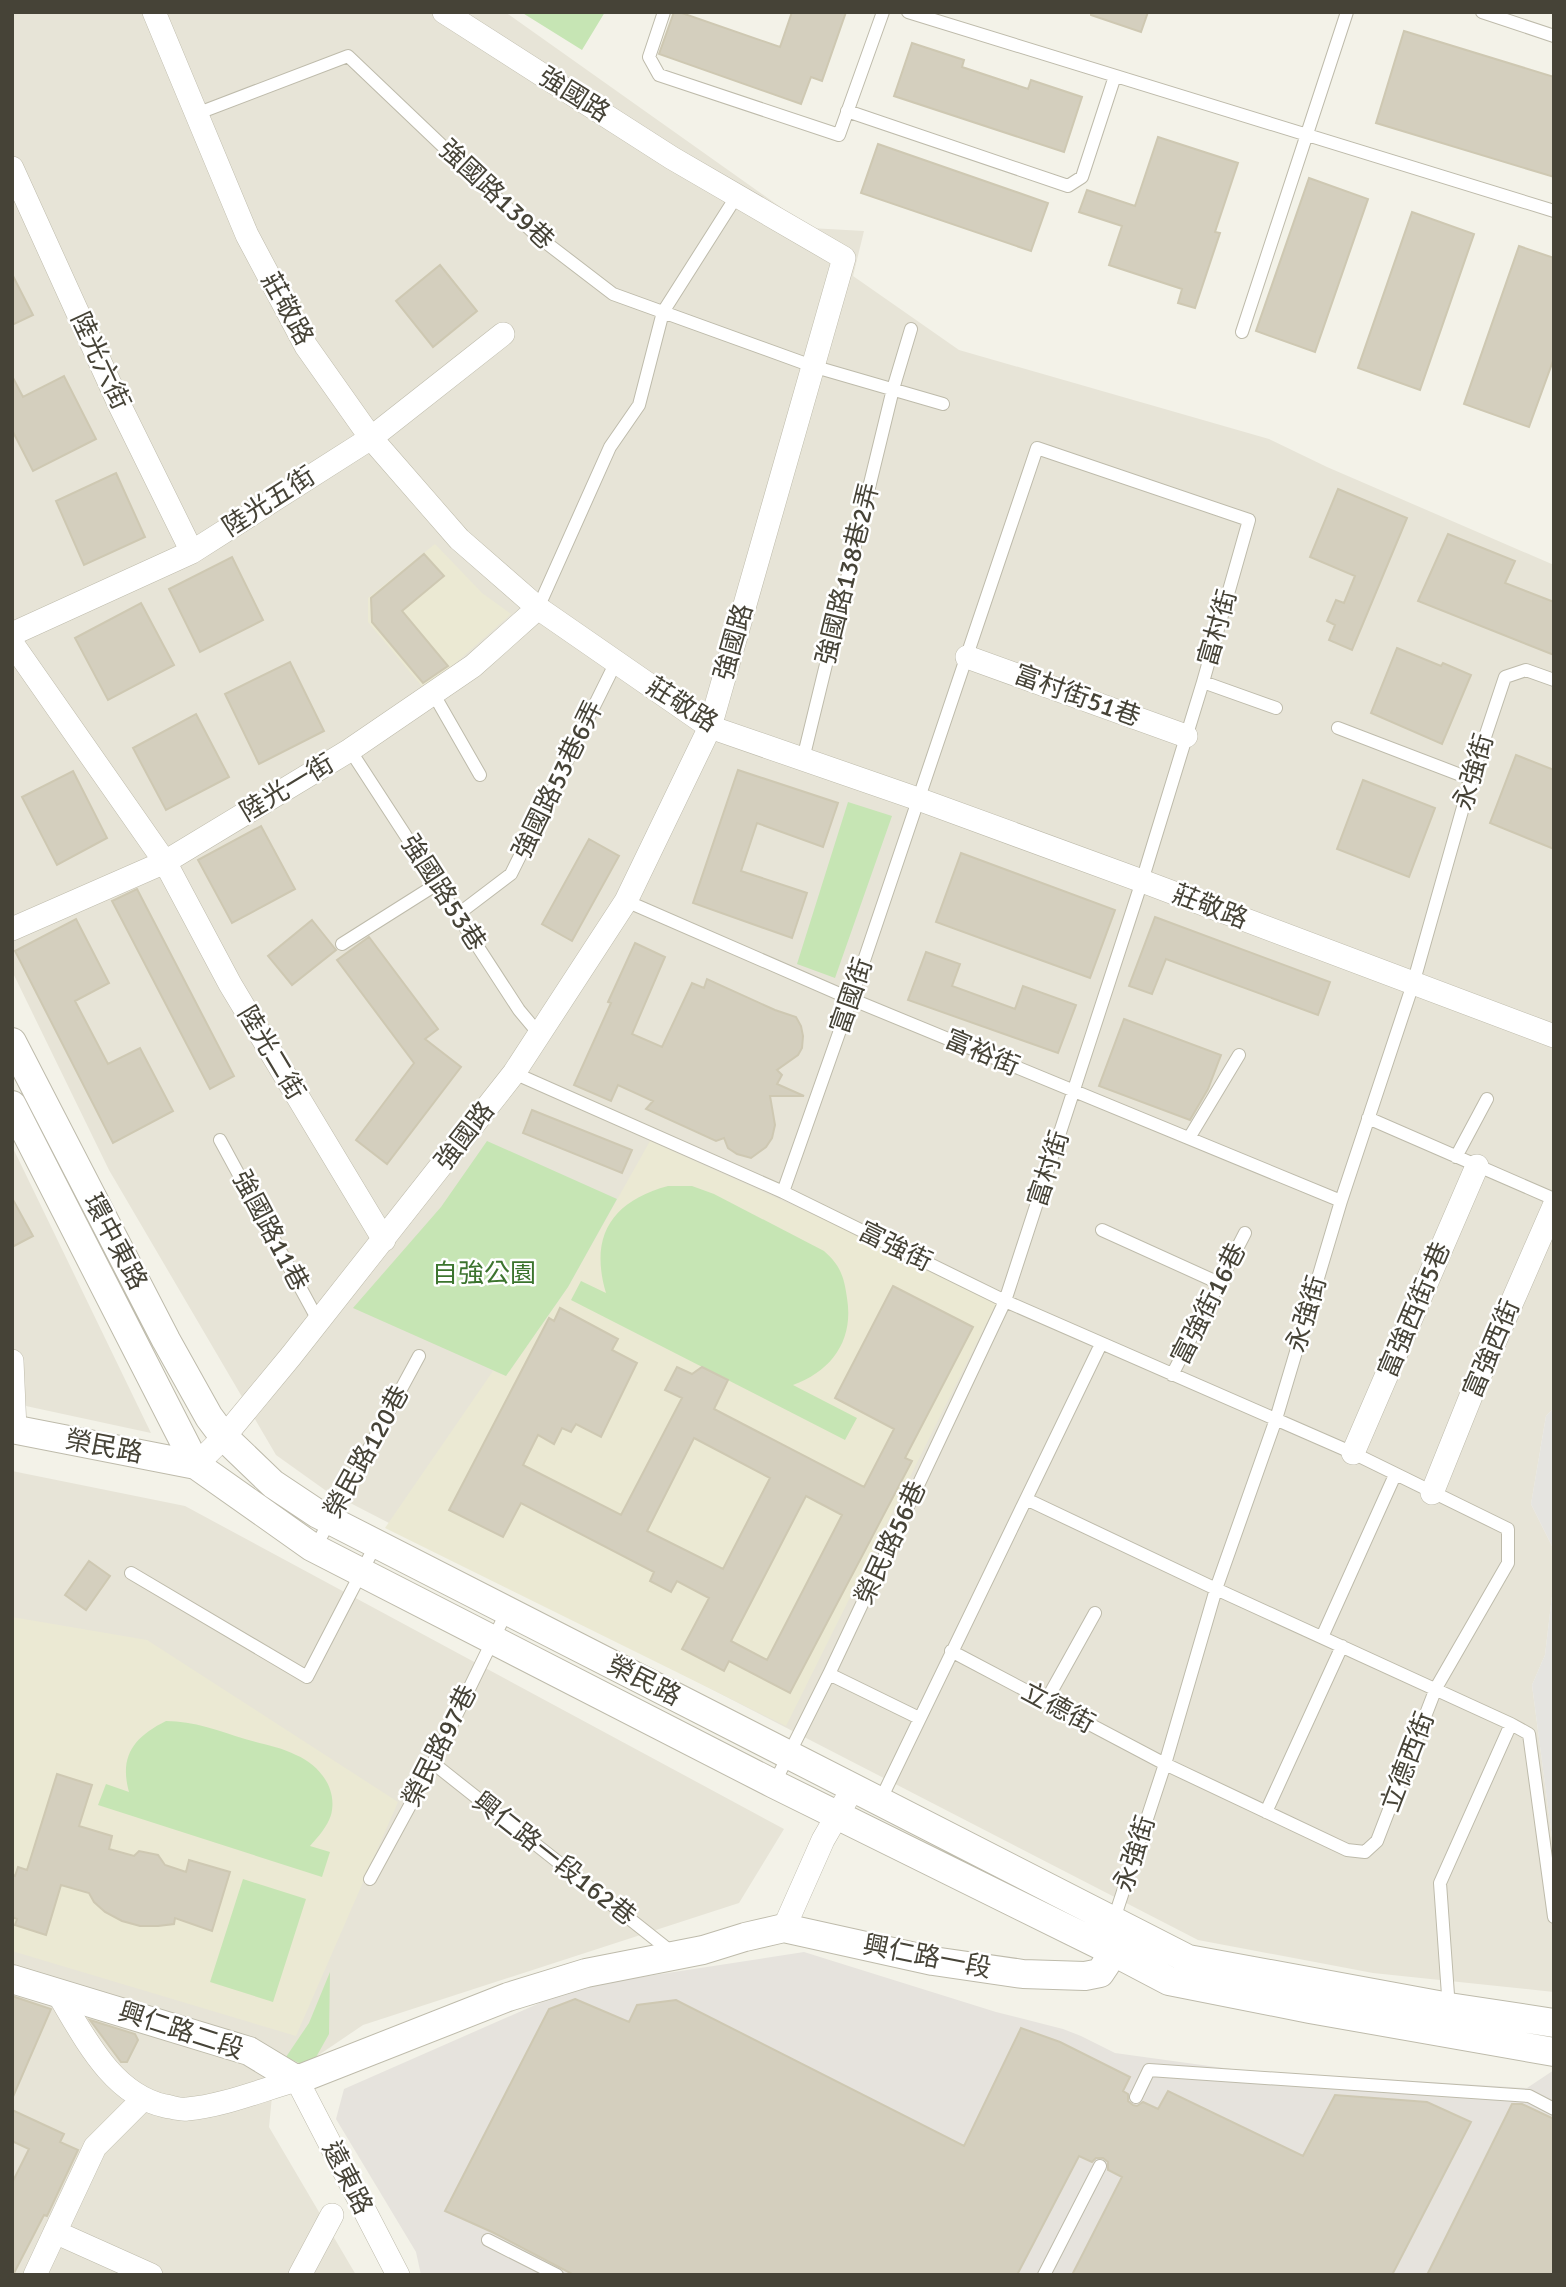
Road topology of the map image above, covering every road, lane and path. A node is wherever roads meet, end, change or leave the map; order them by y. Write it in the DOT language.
graph roads {
  1 [pos="154,12"];
  2 [pos="444,12"];
  3 [pos="664,12"];
  4 [pos="883,12"];
  5 [pos="908,12"];
  6 [pos="1347,12"];
  7 [pos="1482,12"];
  8 [pos="1554,36"];
  9 [pos="1115,76"];
  10 [pos="847,111"];
  11 [pos="197,114"];
  12 [pos="1306,135"];
  13 [pos="12,169"];
  14 [pos="736,197"];
  15 [pos="1554,211"];
  16 [pos="663,312"];
  17 [pos="911,329"];
  18 [pos="1242,332"];
  19 [pos="503,334"];
  20 [pos="812,366"];
  21 [pos="893,389"];
  22 [pos="943,404"];
  23 [pos="371,439"];
  24 [pos="192,552"];
  25 [pos="538,608"];
  26 [pos="12,634"];
  27 [pos="12,643"];
  28 [pos="967,657"];
  29 [pos="616,662"];
  30 [pos="1554,680"];
  31 [pos="1203,682"];
  32 [pos="433,693"];
  33 [pos="1276,708"];
  34 [pos="710,727"];
  35 [pos="1338,728"];
  36 [pos="1186,736"];
  37 [pos="349,750"];
  38 [pos="803,759"];
  39 [pos="480,775"];
  40 [pos="1471,779"];
  41 [pos="918,799"];
  42 [pos="165,862"];
  43 [pos="1142,881"];
  44 [pos="437,884"];
  45 [pos="626,901"];
  46 [pos="457,915"];
  47 [pos="12,929"];
  48 [pos="342,944"];
  49 [pos="1413,984"];
  50 [pos="851,999"];
  51 [pos="539,1034"];
  52 [pos="1554,1036"];
  53 [pos="12,1042"];
  54 [pos="1238,1055"];
  55 [pos="514,1073"];
  56 [pos="1074,1091"];
  57 [pos="1488,1099"];
  58 [pos="12,1105"];
  59 [pos="1368,1118"];
  60 [pos="1189,1138"];
  61 [pos="220,1140"];
  62 [pos="1456,1157"];
  63 [pos="1477,1166"];
  64 [pos="783,1192"];
  65 [pos="1554,1199"];
  66 [pos="1341,1200"];
  67 [pos="1554,1206"];
  68 [pos="1102,1230"];
  69 [pos="1245,1233"];
  70 [pos="384,1240"];
  71 [pos="1219,1283"];
  72 [pos="1005,1301"];
  73 [pos="319,1322"];
  74 [pos="1101,1344"];
  75 [pos="419,1356"];
  76 [pos="12,1361"];
  77 [pos="1172,1375"];
  78 [pos="1276,1419"];
  79 [pos="14,1429"];
  80 [pos="224,1437"];
  81 [pos="1353,1453"];
  82 [pos="196,1465"];
  83 [pos="1395,1475"];
  84 [pos="1432,1493"];
  85 [pos="1026,1499"];
  86 [pos="329,1520"];
  87 [pos="376,1544"];
  88 [pos="315,1548"];
  89 [pos="362,1572"];
  90 [pos="131,1573"];
  91 [pos="1216,1589"];
  92 [pos="507,1611"];
  93 [pos="1095,1613"];
  94 [pos="1322,1637"];
  95 [pos="494,1640"];
  96 [pos="1342,1646"];
  97 [pos="951,1651"];
  98 [pos="829,1674"];
  99 [pos="1436,1688"];
  100 [pos="1046,1701"];
  101 [pos="919,1718"];
  102 [pos="1511,1724"];
  103 [pos="789,1755"];
  104 [pos="433,1763"];
  105 [pos="1165,1764"];
  106 [pos="774,1784"];
  107 [pos="853,1788"];
  108 [pos="880,1801"];
  109 [pos="1266,1812"];
  110 [pos="837,1816"];
  111 [pos="370,1879"];
  112 [pos="1554,1917"];
  113 [pos="784,1928"];
  114 [pos="1112,1935"];
  115 [pos="675,1955"];
  116 [pos="12,1979"];
  117 [pos="57,1992"];
  118 [pos="1448,2020"];
  119 [pos="1554,2023"];
  120 [pos="1554,2052"];
  121 [pos="296,2080"];
  122 [pos="1136,2098"];
  123 [pos="143,2099"];
  124 [pos="1554,2109"];
  125 [pos="1100,2166"];
  126 [pos="332,2215"];
  127 [pos="55,2232"];
  128 [pos="488,2240"];
  129 [pos="536,2270"];
  130 [pos="35,2275"];
  131 [pos="150,2275"];
  132 [pos="300,2275"];
  133 [pos="397,2275"];
  134 [pos="557,2275"];
  135 [pos="1045,2275"];
  1 -- 11 [label="street, 莊敬路"];
  2 -- 14 [label="street, 強國路"];
  3 -- 10 [label="lane"];
  4 -- 10 [label="lane"];
  5 -- 9 [label="lane"];
  6 -- 12 [label="lane"];
  7 -- 8 [label="lane"];
  9 -- 10 [label="lane"];
  9 -- 12 [label="lane"];
  11 -- 16 [label="lane, 強國路139巷"];
  11 -- 23 [label="street, 莊敬路"];
  12 -- 15 [label="lane"];
  12 -- 18 [label="lane"];
  13 -- 24 [label="street, 陸光六街"];
  14 -- 16 [label="lane"];
  14 -- 20 [label="street, 強國路"];
  16 -- 20 [label="lane, 強國路139巷"];
  16 -- 25 [label="lane"];
  17 -- 21 [label="lane, 強國路138巷2弄"];
  19 -- 23 [label="street, 陸光五街"];
  20 -- 21 [label="lane, 強國路139巷"];
  20 -- 34 [label="street, 強國路"];
  21 -- 22 [label="lane, 強國路139巷"];
  21 -- 38 [label="lane, 強國路138巷2弄"];
  23 -- 24 [label="street, 陸光五街"];
  23 -- 25 [label="street, 莊敬路"];
  24 -- 26 [label="street, 陸光五街"];
  25 -- 29 [label="street, 莊敬路"];
  25 -- 32 [label="street, 陸光一街"];
  27 -- 42 [label="street, 陸光二街"];
  28 -- 31 [label="lane, 富村街"];
  28 -- 36 [label="street, 富村街51巷"];
  28 -- 41 [label="lane, 富村街"];
  29 -- 34 [label="street, 莊敬路"];
  29 -- 46 [label="lane, 強國路53巷6弄"];
  30 -- 40 [label="lane, 永強街"];
  31 -- 33 [label="lane"];
  31 -- 36 [label="lane, 富村街"];
  32 -- 37 [label="street, 陸光一街"];
  32 -- 39 [label="lane"];
  34 -- 38 [label="street, 莊敬路"];
  34 -- 45 [label="street, 強國路"];
  35 -- 40 [label="lane"];
  36 -- 43 [label="lane, 富村街"];
  37 -- 42 [label="street, 陸光一街"];
  37 -- 44 [label="lane, 強國路53巷"];
  38 -- 41 [label="street, 莊敬路"];
  40 -- 49 [label="lane, 永強街"];
  41 -- 43 [label="street, 莊敬路"];
  41 -- 50 [label="lane, 富國街"];
  42 -- 47 [label="street, 陸光一街"];
  42 -- 70 [label="street, 陸光二街"];
  43 -- 49 [label="street, 莊敬路"];
  43 -- 56 [label="lane, 富村街"];
  44 -- 46 [label="lane, 強國路53巷"];
  44 -- 48 [label="lane"];
  45 -- 50 [label="lane, 富裕街"];
  45 -- 51 [label="street, 強國路"];
  46 -- 51 [label="lane, 強國路53巷"];
  49 -- 52 [label="street, 莊敬路"];
  49 -- 59 [label="lane, 永強街"];
  50 -- 56 [label="lane, 富裕街"];
  50 -- 64 [label="lane, 富國街"];
  51 -- 55 [label="street, 強國路"];
  53 -- 80 [label="street, 環中東路"];
  54 -- 60 [label="lane"];
  55 -- 64 [label="lane, 富強街"];
  55 -- 70 [label="street, 強國路"];
  56 -- 60 [label="lane, 富裕街"];
  56 -- 72 [label="lane, 富村街"];
  57 -- 62 [label="lane"];
  58 -- 82 [label="street, 環中東路"];
  59 -- 62 [label="lane"];
  59 -- 66 [label="lane, 永強街"];
  60 -- 66 [label="lane, 富裕街"];
  61 -- 73 [label="lane, 強國路11巷"];
  62 -- 63 [label="lane"];
  63 -- 65 [label="lane"];
  63 -- 81 [label="street, 富強西街5巷"];
  64 -- 72 [label="lane, 富強街"];
  66 -- 78 [label="lane, 永強街"];
  67 -- 84 [label="street, 富強西街"];
  68 -- 71 [label="lane"];
  69 -- 71 [label="lane, 富強街16巷"];
  70 -- 73 [label="street, 強國路"];
  71 -- 77 [label="lane, 富強街16巷"];
  72 -- 74 [label="lane, 富強街"];
  72 -- 98 [label="lane, 榮民路56巷"];
  73 -- 80 [label="street, 強國路"];
  74 -- 77 [label="lane, 富強街"];
  74 -- 85 [label="lane"];
  75 -- 86 [label="lane, 榮民路120巷"];
  76 -- 79 [label="street"];
  77 -- 78 [label="lane, 富強街"];
  78 -- 81 [label="lane"];
  78 -- 91 [label="lane, 永強街"];
  79 -- 82 [label="street, 榮民路"];
  80 -- 82 [label="street"];
  80 -- 86 [label="street, 榮民路"];
  81 -- 83 [label="lane"];
  82 -- 88 [label="street, 榮民路"];
  83 -- 84 [label="lane"];
  83 -- 94 [label="lane"];
  84 -- 99 [label="lane"];
  85 -- 91 [label="lane"];
  85 -- 97 [label="lane"];
  86 -- 87 [label="street, 榮民路"];
  86 -- 88 [label="lane, 榮民路120巷"];
  87 -- 89 [label="lane"];
  87 -- 92 [label="street, 榮民路"];
  88 -- 89 [label="street, 榮民路"];
  89 -- 90 [label="lane"];
  89 -- 95 [label="street, 榮民路"];
  91 -- 94 [label="lane, 立德西街"];
  91 -- 105 [label="lane, 永強街"];
  92 -- 95 [label="lane, 榮民路97巷"];
  92 -- 103 [label="street, 榮民路"];
  93 -- 100 [label="lane"];
  94 -- 96 [label="lane, 立德西街"];
  95 -- 104 [label="lane, 榮民路97巷"];
  95 -- 106 [label="street, 榮民路"];
  96 -- 99 [label="lane, 立德西街"];
  96 -- 109 [label="lane"];
  97 -- 100 [label="lane, 立德街"];
  97 -- 101 [label="lane"];
  98 -- 101 [label="lane"];
  98 -- 103 [label="lane, 榮民路56巷"];
  99 -- 102 [label="lane"];
  99 -- 109 [label="lane, 立德西街"];
  100 -- 105 [label="lane, 立德街"];
  101 -- 108 [label="lane"];
  102 -- 112 [label="lane"];
  102 -- 118 [label="lane"];
  103 -- 106 [label="lane, 榮民路56巷"];
  103 -- 107 [label="street, 榮民路"];
  104 -- 111 [label="lane, 榮民路97巷"];
  104 -- 115 [label="lane, 興仁路一段162巷"];
  105 -- 109 [label="lane, 立德西街"];
  105 -- 114 [label="lane, 永強街"];
  106 -- 110 [label="street, 榮民路"];
  107 -- 108 [label="street, 榮民路"];
  107 -- 110 [label="street"];
  108 -- 114 [label="street, 榮民路"];
  110 -- 113 [label="street"];
  110 -- 114 [label="street, 榮民路"];
  113 -- 114 [label="street, 興仁路一段"];
  113 -- 115 [label="street, 興仁路一段"];
  114 -- 118 [label="street"];
  115 -- 121 [label="street, 興仁路一段"];
  116 -- 117 [label="street, 興仁路二段"];
  117 -- 121 [label="street, 興仁路二段"];
  117 -- 123 [label="street, 興仁路二段"];
  118 -- 119 [label="street"];
  118 -- 120 [label="street"];
  121 -- 123 [label="street, 興仁路二段"];
  121 -- 133 [label="street, 遠東路"];
  122 -- 124 [label="lane"];
  123 -- 127 [label="street"];
  125 -- 135 [label="lane"];
  126 -- 132 [label="street"];
  127 -- 130 [label="street"];
  127 -- 131 [label="street"];
  128 -- 129 [label="lane"];
  129 -- 134 [label="lane"];
}
